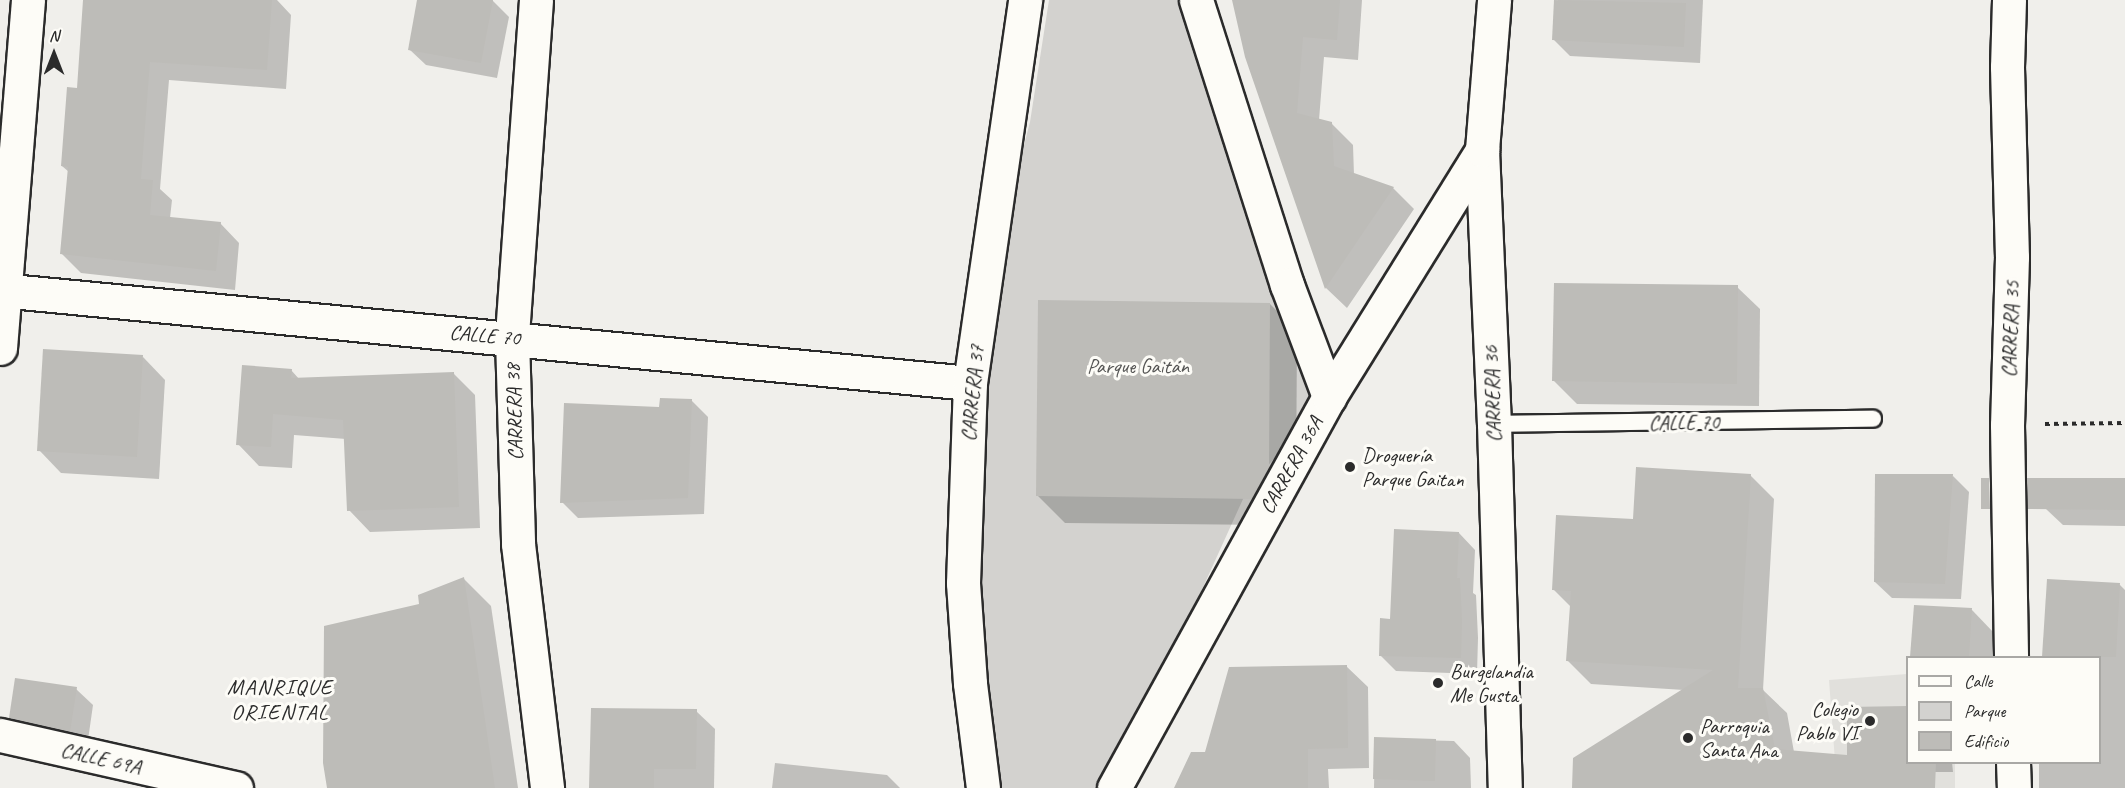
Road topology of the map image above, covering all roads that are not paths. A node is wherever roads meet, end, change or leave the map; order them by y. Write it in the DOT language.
graph roads {
  1 [pos="28,0"];
  2 [pos="536,0"];
  3 [pos="1025,0"];
  4 [pos="1196,0"];
  5 [pos="1494,0"];
  6 [pos="2009,0"];
  7 [pos="1482,150"];
  8 [pos="2,290"];
  9 [pos="512,338"];
  10 [pos="0,348"];
  11 [pos="970,383"];
  12 [pos="1329,397"];
  13 [pos="1873,419"];
  14 [pos="1494,424"];
  15 [pos="2012,656"];
  16 [pos="0,735"];
  17 [pos="2013,764"];
  18 [pos="236,788"];
  19 [pos="547,788"];
  20 [pos="983,788"];
  21 [pos="1114,788"];
  22 [pos="1505,788"];
  23 [pos="2014,788"];
  1 -- 8 [label="street"];
  2 -- 9 [label="street, CARRERA 38"];
  3 -- 11 [label="street, CARRERA 37"];
  4 -- 12 [label="street"];
  5 -- 7 [label="street, CARRERA 36"];
  6 -- 15 [label="street, CARRERA 35"];
  7 -- 12 [label="street, CARRERA 36A"];
  7 -- 14 [label="street, CARRERA 36"];
  8 -- 9 [label="street, CALLE 70"];
  8 -- 10 [label="street"];
  9 -- 11 [label="street, CALLE 70"];
  9 -- 19 [label="street, CARRERA 38"];
  11 -- 20 [label="street, CARRERA 37"];
  12 -- 21 [label="street, CARRERA 36A"];
  13 -- 14 [label="lane, CALLE 70"];
  14 -- 22 [label="street, CARRERA 36"];
  16 -- 18 [label="street, CALLE 69A"];
  17 -- 23 [label="street"];
}
